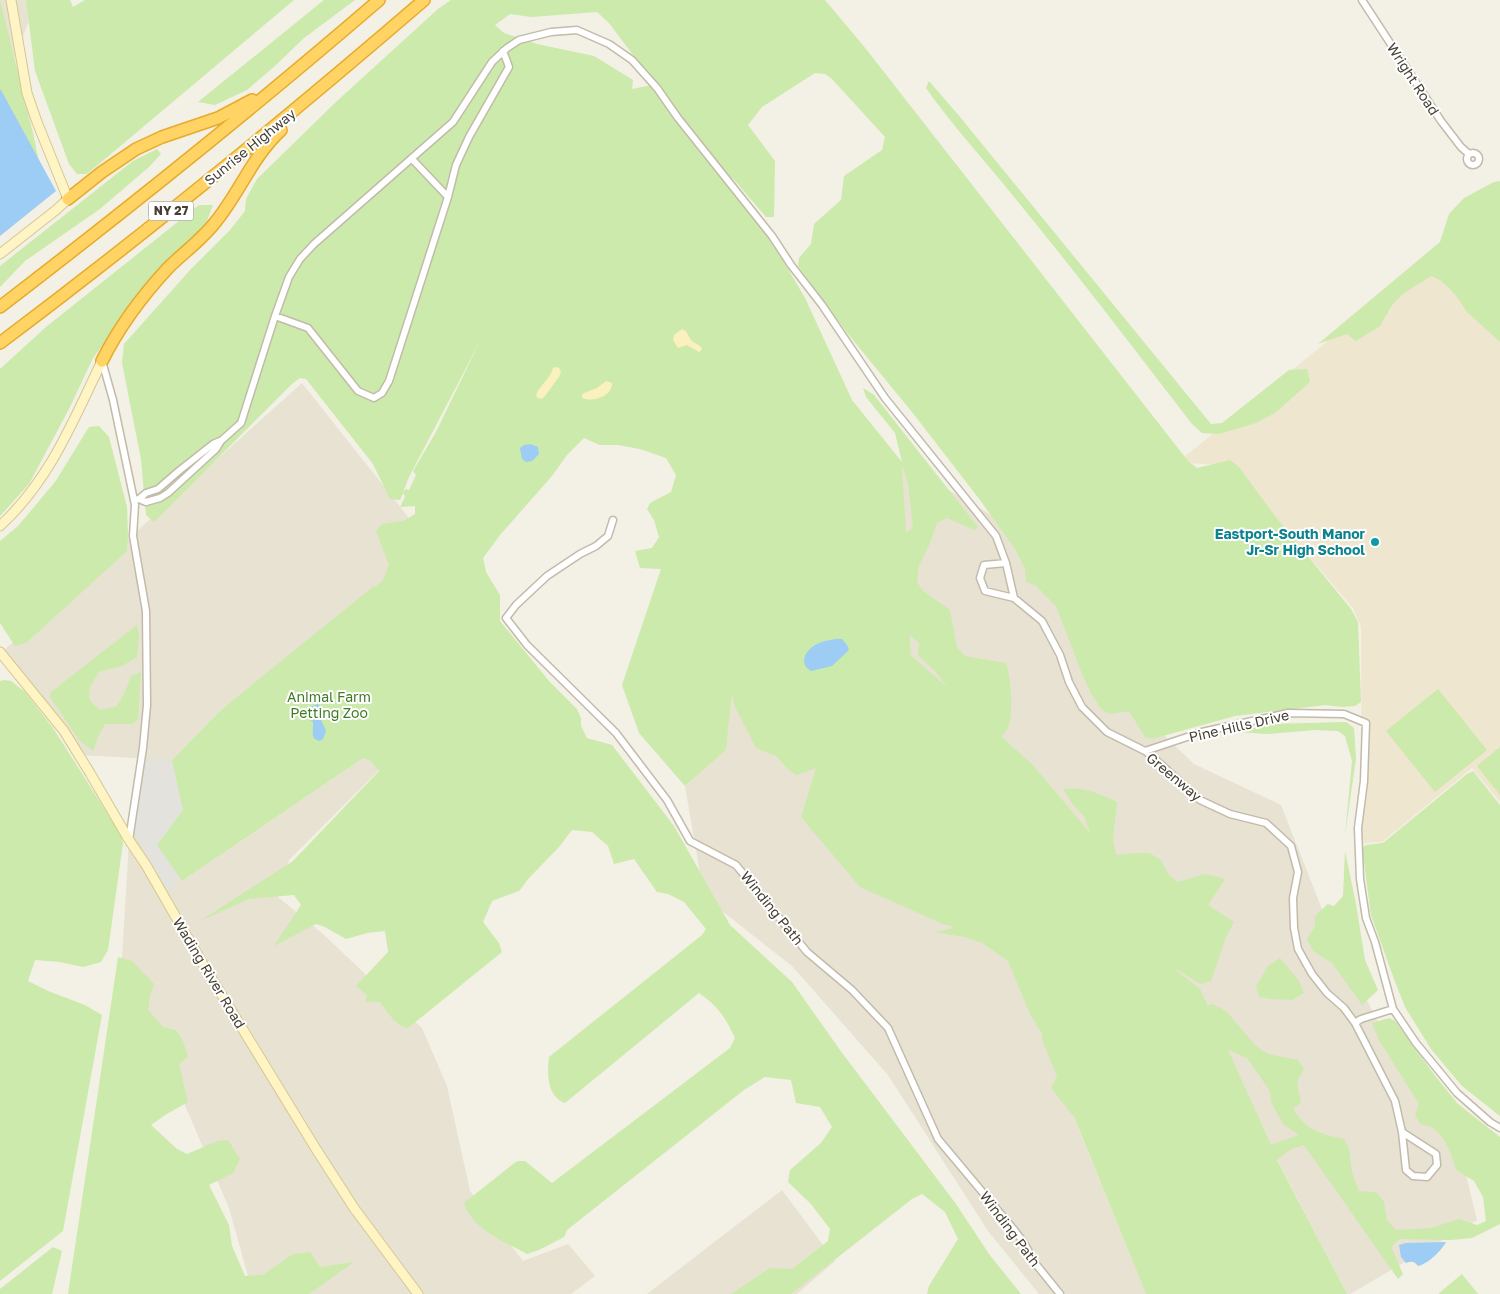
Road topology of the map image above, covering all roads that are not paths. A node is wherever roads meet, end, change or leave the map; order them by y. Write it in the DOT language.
graph roads {
  1 [pos="11,0"];
  2 [pos="379,0"];
  3 [pos="424,0"];
  4 [pos="1362,0"];
  5 [pos="503,51"];
  6 [pos="293,73"];
  7 [pos="337,74"];
  8 [pos="1469,154"];
  9 [pos="412,159"];
  10 [pos="448,197"];
  11 [pos="68,199"];
  12 [pos="0,254"];
  13 [pos="0,307"];
  14 [pos="274,316"];
  15 [pos="0,343"];
  16 [pos="102,361"];
  17 [pos="222,440"];
  18 [pos="180,470"];
  19 [pos="186,477"];
  20 [pos="137,499"];
  21 [pos="614,520"];
  22 [pos="0,526"];
  23 [pos="1006,564"];
  24 [pos="1014,598"];
  25 [pos="0,652"];
  26 [pos="1145,751"];
  27 [pos="129,840"];
  28 [pos="1393,1009"];
  29 [pos="1355,1023"];
  30 [pos="1500,1128"];
  31 [pos="1402,1132"];
  32 [pos="418,1294"];
  33 [pos="1060,1294"];
  1 -- 11 [label="main road"];
  2 -- 6 [label="highway, Sunrise Highway / NY 27"];
  3 -- 7 [label="highway, Sunrise Highway / NY 27"];
  4 -- 8 [label="street, Wright Road"];
  5 -- 9 [label="street"];
  5 -- 10 [label="street"];
  5 -- 23 [label="street"];
  6 -- 11 [label="highway"];
  6 -- 13 [label="highway, Sunrise Highway / NY 27"];
  7 -- 15 [label="highway, Sunrise Highway / NY 27"];
  7 -- 16 [label="highway"];
  9 -- 10 [label="street"];
  9 -- 14 [label="street"];
  10 -- 14 [label="street"];
  11 -- 12 [label="main road"];
  14 -- 17 [label="street"];
  16 -- 20 [label="street"];
  16 -- 22 [label="main road"];
  17 -- 18 [label="street"];
  17 -- 19 [label="street"];
  18 -- 19 [label="street"];
  18 -- 20 [label="street"];
  19 -- 20 [label="street"];
  20 -- 27 [label="street"];
  21 -- 33 [label="street, Winding Path"];
  23 -- 24 [label="street"];
  23 -- 24 [label="street, Greenway"];
  24 -- 26 [label="street, Greenway"];
  25 -- 27 [label="main road, Wading River Road"];
  26 -- 28 [label="street, Pine Hills Drive"];
  26 -- 29 [label="street, Greenway"];
  27 -- 32 [label="main road, Wading River Road"];
  28 -- 29 [label="street"];
  28 -- 30 [label="street"];
  29 -- 31 [label="street, Greenway"];
  31 -- 31 [label="street, Greenway"];
}
